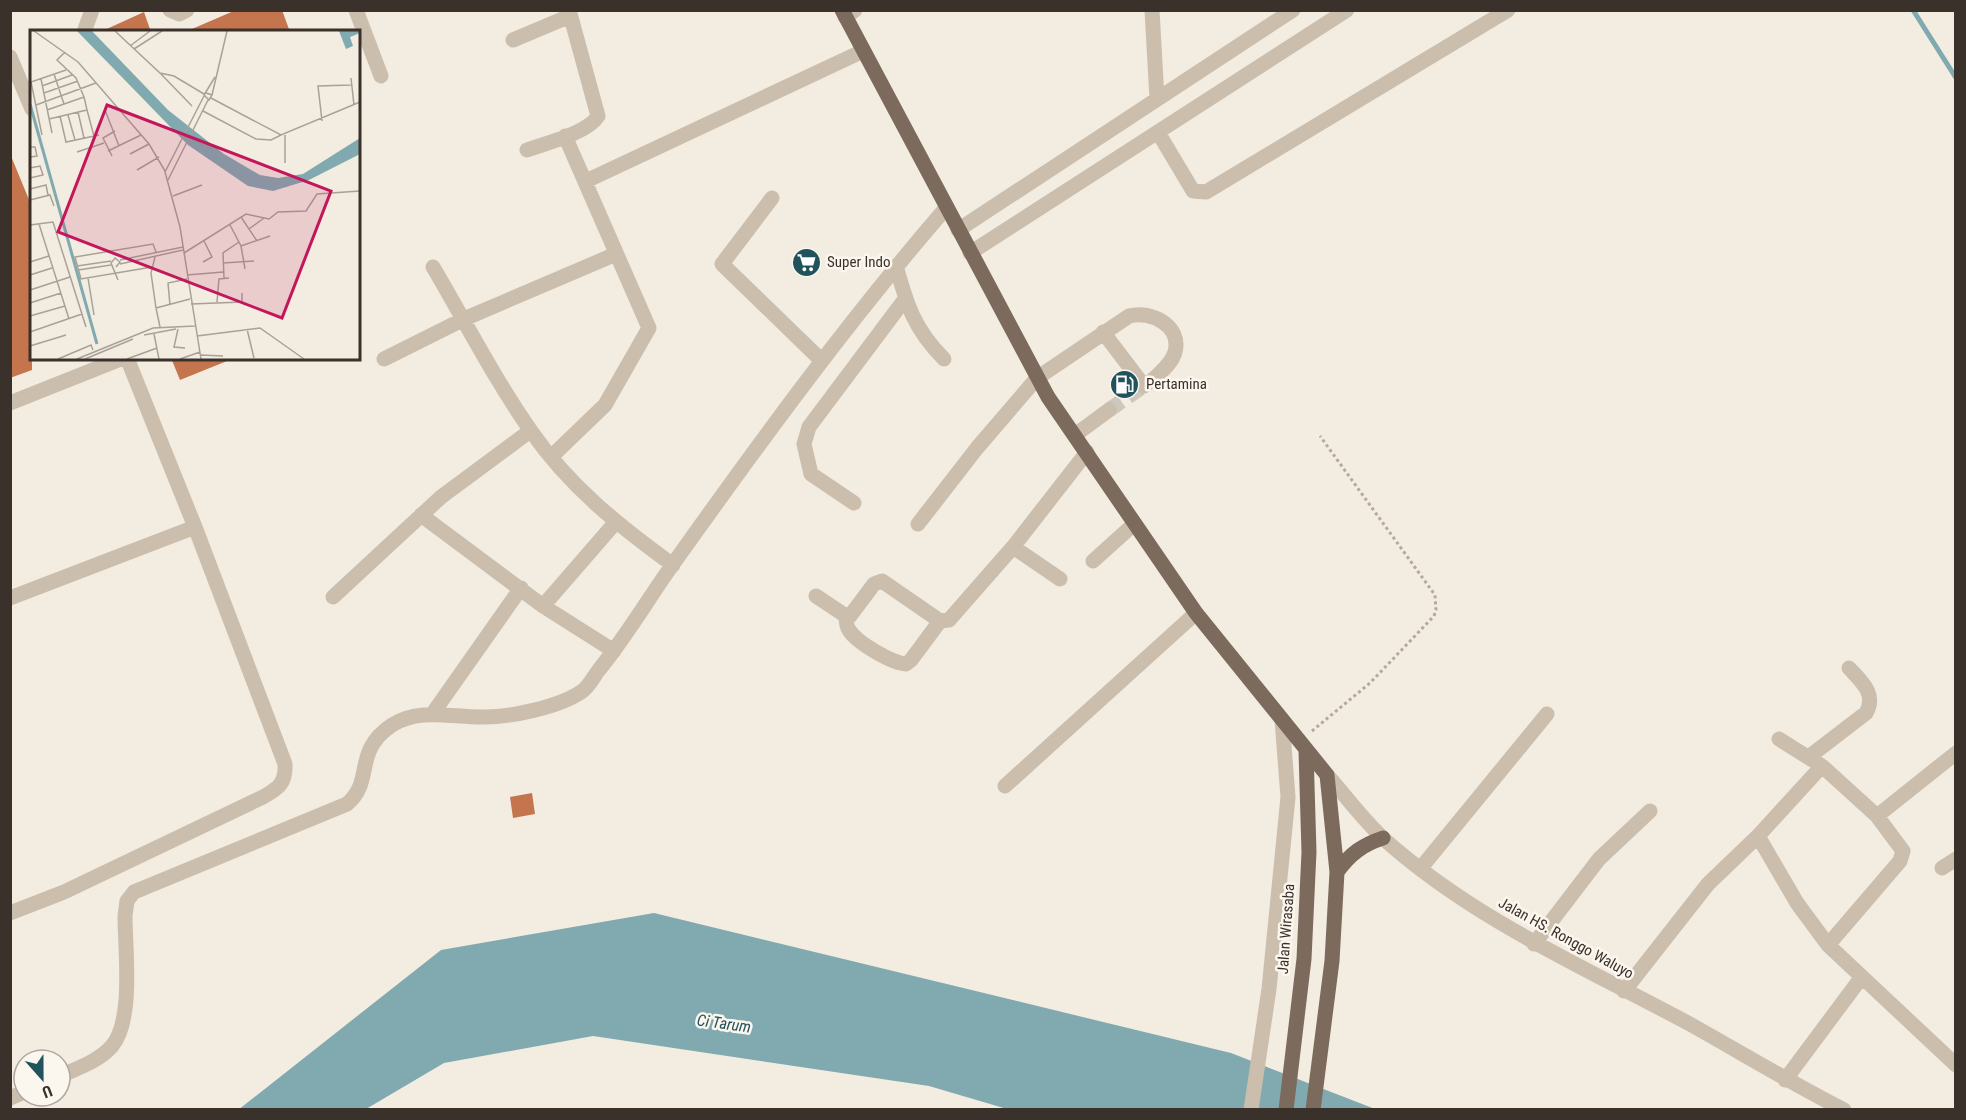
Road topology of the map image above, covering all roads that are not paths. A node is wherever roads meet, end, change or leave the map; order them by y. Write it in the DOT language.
graph roads {
  1 [pos="92,10"];
  2 [pos="170,10"];
  3 [pos="187,10"];
  4 [pos="356,10"];
  5 [pos="1293,10"];
  6 [pos="1347,10"];
  7 [pos="1508,10"];
  8 [pos="1153,11"];
  9 [pos="569,13"];
  10 [pos="847,13"];
  11 [pos="1490,15"];
  12 [pos="85,30"];
  13 [pos="513,40"];
  14 [pos="863,51"];
  15 [pos="10,57"];
  16 [pos="381,76"];
  17 [pos="1156,99"];
  18 [pos="30,104"];
  19 [pos="1159,134"];
  20 [pos="566,136"];
  21 [pos="527,150"];
  22 [pos="586,181"];
  23 [pos="1015,192"];
  24 [pos="772,198"];
  25 [pos="946,208"];
  26 [pos="1030,215"];
  27 [pos="958,230"];
  28 [pos="970,253"];
  29 [pos="616,254"];
  30 [pos="896,266"];
  31 [pos="433,267"];
  32 [pos="905,298"];
  33 [pos="464,319"];
  34 [pos="1103,332"];
  35 [pos="384,359"];
  36 [pos="944,359"];
  37 [pos="120,360"];
  38 [pos="126,360"];
  39 [pos="822,361"];
  40 [pos="1037,378"];
  41 [pos="10,403"];
  42 [pos="1109,410"];
  43 [pos="530,431"];
  44 [pos="1075,435"];
  45 [pos="1087,452"];
  46 [pos="551,457"];
  47 [pos="854,503"];
  48 [pos="421,515"];
  49 [pos="615,523"];
  50 [pos="918,524"];
  51 [pos="1133,525"];
  52 [pos="195,527"];
  53 [pos="1012,547"];
  54 [pos="1093,561"];
  55 [pos="673,565"];
  56 [pos="1060,579"];
  57 [pos="521,588"];
  58 [pos="816,596"];
  59 [pos="333,597"];
  60 [pos="10,598"];
  61 [pos="543,606"];
  62 [pos="1196,614"];
  63 [pos="846,616"];
  64 [pos="940,621"];
  65 [pos="614,651"];
  66 [pos="1849,668"];
  67 [pos="433,713"];
  68 [pos="1546,714"];
  69 [pos="1282,720"];
  70 [pos="1779,739"];
  71 [pos="1302,746"];
  72 [pos="1956,753"];
  73 [pos="1816,761"];
  74 [pos="1327,775"];
  75 [pos="1005,786"];
  76 [pos="1650,811"];
  77 [pos="1877,816"];
  78 [pos="1758,837"];
  79 [pos="1383,838"];
  80 [pos="1956,859"];
  81 [pos="1942,868"];
  82 [pos="1420,869"];
  83 [pos="1337,872"];
  84 [pos="10,913"];
  85 [pos="1534,944"];
  86 [pos="1828,945"];
  87 [pos="1862,978"];
  88 [pos="1624,991"];
  89 [pos="1956,1065"];
  90 [pos="72,1070"];
  91 [pos="1785,1080"];
  92 [pos="1251,1110"];
  93 [pos="1286,1110"];
  94 [pos="1313,1110"];
  95 [pos="1844,1110"];
  1 -- 12 [label="street"];
  2 -- 3 [label="street"];
  4 -- 16 [label="street"];
  5 -- 17 [label="street"];
  6 -- 19 [label="street"];
  7 -- 11 [label="street"];
  8 -- 17 [label="street"];
  9 -- 13 [label="street"];
  9 -- 20 [label="street"];
  10 -- 14 [label="main road, Jalan HS. Ronggo Waluyo"];
  11 -- 19 [label="street"];
  14 -- 22 [label="street"];
  14 -- 25 [label="main road, Jalan HS. Ronggo Waluyo"];
  15 -- 18 [label="street"];
  17 -- 23 [label="street"];
  19 -- 26 [label="street"];
  20 -- 21 [label="street"];
  20 -- 22 [label="street"];
  22 -- 29 [label="street"];
  23 -- 26 [label="street"];
  23 -- 27 [label="street"];
  24 -- 39 [label="street"];
  25 -- 27 [label="main road, Jalan HS. Ronggo Waluyo"];
  25 -- 30 [label="street"];
  26 -- 28 [label="street"];
  27 -- 28 [label="main road, Jalan HS. Ronggo Waluyo"];
  28 -- 40 [label="main road, Jalan HS. Ronggo Waluyo"];
  29 -- 33 [label="street"];
  29 -- 46 [label="street"];
  30 -- 32 [label="street"];
  30 -- 39 [label="street"];
  31 -- 33 [label="street"];
  32 -- 36 [label="street"];
  32 -- 47 [label="street"];
  33 -- 35 [label="street"];
  33 -- 43 [label="street"];
  34 -- 34 [label="street"];
  34 -- 40 [label="street"];
  37 -- 41 [label="street"];
  38 -- 52 [label="street"];
  39 -- 55 [label="street"];
  40 -- 44 [label="main road, Jalan HS. Ronggo Waluyo"];
  40 -- 50 [label="street"];
  42 -- 44 [label="street"];
  43 -- 46 [label="street"];
  43 -- 48 [label="street"];
  44 -- 45 [label="main road, Jalan HS. Ronggo Waluyo"];
  45 -- 51 [label="main road, Jalan HS. Ronggo Waluyo"];
  45 -- 53 [label="street"];
  46 -- 49 [label="street"];
  48 -- 57 [label="street"];
  48 -- 59 [label="street"];
  49 -- 55 [label="street"];
  49 -- 61 [label="street"];
  51 -- 54 [label="street"];
  51 -- 62 [label="main road, Jalan HS. Ronggo Waluyo"];
  52 -- 60 [label="street"];
  52 -- 84 [label="street"];
  53 -- 56 [label="street"];
  53 -- 64 [label="street"];
  55 -- 65 [label="street"];
  57 -- 61 [label="street"];
  57 -- 67 [label="street"];
  58 -- 63 [label="street"];
  61 -- 65 [label="street"];
  62 -- 69 [label="main road, Jalan HS. Ronggo Waluyo"];
  62 -- 75 [label="street"];
  63 -- 64 [label="street"];
  63 -- 64 [label="street"];
  65 -- 67 [label="street"];
  66 -- 73 [label="street"];
  67 -- 90 [label="street"];
  68 -- 82 [label="street"];
  69 -- 71 [label="main road, Jalan HS. Ronggo Waluyo"];
  69 -- 92 [label="street"];
  70 -- 73 [label="street"];
  71 -- 74 [label="main road, Jalan HS. Ronggo Waluyo"];
  71 -- 93 [label="main road, Jalan Wirasaba"];
  72 -- 77 [label="street"];
  73 -- 77 [label="street"];
  73 -- 78 [label="street"];
  74 -- 79 [label="street, Jalan HS. Ronggo Waluyo"];
  74 -- 83 [label="main road"];
  76 -- 85 [label="street"];
  77 -- 86 [label="street"];
  78 -- 86 [label="street"];
  78 -- 88 [label="street"];
  79 -- 82 [label="street, Jalan HS. Ronggo Waluyo"];
  79 -- 83 [label="main road"];
  80 -- 81 [label="street"];
  82 -- 85 [label="street, Jalan HS. Ronggo Waluyo"];
  83 -- 94 [label="main road"];
  85 -- 88 [label="street, Jalan HS. Ronggo Waluyo"];
  86 -- 87 [label="street"];
  87 -- 89 [label="street"];
  87 -- 91 [label="street"];
  88 -- 91 [label="street, Jalan HS. Ronggo Waluyo"];
  91 -- 95 [label="street, Jalan HS. Ronggo Waluyo"];
}
